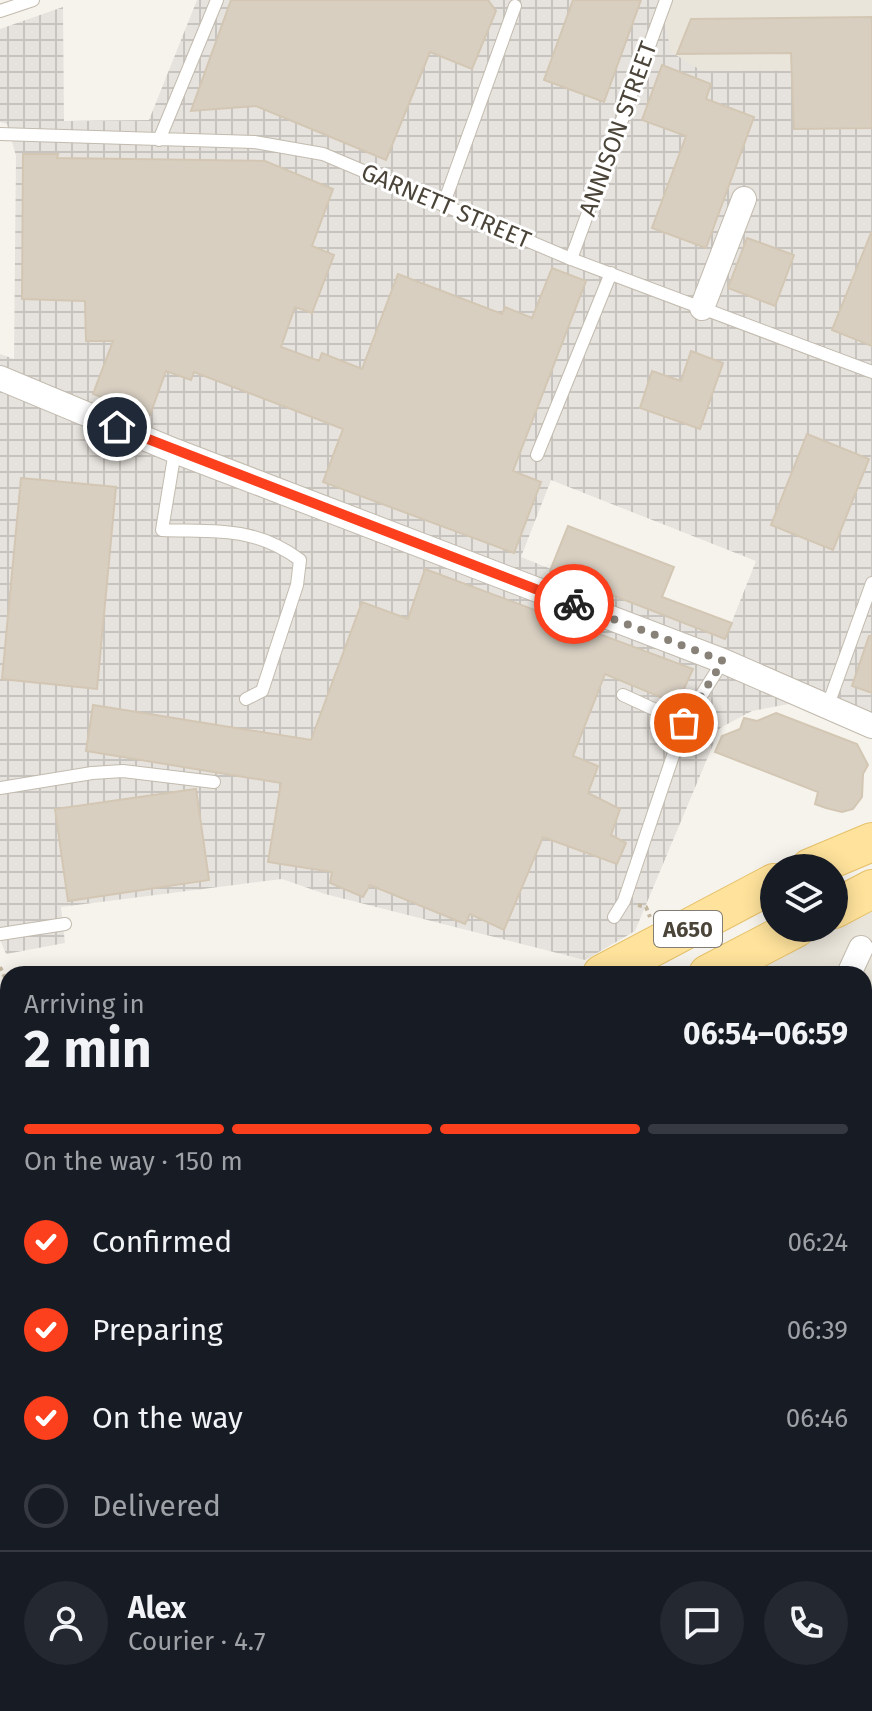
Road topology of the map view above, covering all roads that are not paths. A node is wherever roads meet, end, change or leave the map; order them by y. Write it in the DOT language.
graph roads {
  1 [pos="33,0"];
  2 [pos="217,0"];
  3 [pos="666,0"];
  4 [pos="515,6"];
  5 [pos="0,11"];
  6 [pos="0,134"];
  7 [pos="159,140"];
  8 [pos="744,199"];
  9 [pos="444,203"];
  10 [pos="571,259"];
  11 [pos="611,273"];
  12 [pos="702,308"];
  13 [pos="872,372"];
  14 [pos="0,378"];
  15 [pos="175,451"];
  16 [pos="537,455"];
  17 [pos="872,583"];
  18 [pos="723,661"];
  19 [pos="623,695"];
  20 [pos="246,699"];
  21 [pos="828,705"];
  22 [pos="684,723"];
  23 [pos="872,726"];
  24 [pos="214,782"];
  25 [pos="0,788"];
  26 [pos="872,842"];
  27 [pos="843,854"];
  28 [pos="872,889"];
  29 [pos="760,890"];
  30 [pos="848,902"];
  31 [pos="614,917"];
  32 [pos="65,924"];
  33 [pos="0,934"];
  34 [pos="769,942"];
  35 [pos="861,948"];
  36 [pos="617,966"];
  37 [pos="723,966"];
  38 [pos="853,966"];
  1 -- 5 [label="lane"];
  2 -- 7 [label="lane"];
  3 -- 10 [label="lane, ANNISON STREET"];
  4 -- 9 [label="lane"];
  6 -- 7 [label="lane, GARNETT STREET"];
  7 -- 9 [label="lane, GARNETT STREET"];
  8 -- 12 [label="street"];
  9 -- 10 [label="lane, GARNETT STREET"];
  10 -- 11 [label="lane, GARNETT STREET"];
  11 -- 12 [label="lane, GARNETT STREET"];
  11 -- 16 [label="lane"];
  12 -- 13 [label="lane, GARNETT STREET"];
  14 -- 15 [label="street"];
  15 -- 18 [label="street"];
  15 -- 20 [label="lane"];
  17 -- 21 [label="lane"];
  18 -- 21 [label="street"];
  18 -- 22 [label="lane"];
  19 -- 22 [label="lane"];
  21 -- 23 [label="street"];
  22 -- 31 [label="lane"];
  24 -- 25 [label="lane"];
  26 -- 27 [label="main road"];
  28 -- 30 [label="main road"];
  29 -- 36 [label="main road, A650"];
  32 -- 33 [label="lane"];
  34 -- 37 [label="main road, A650"];
  35 -- 38 [label="street"];
}
